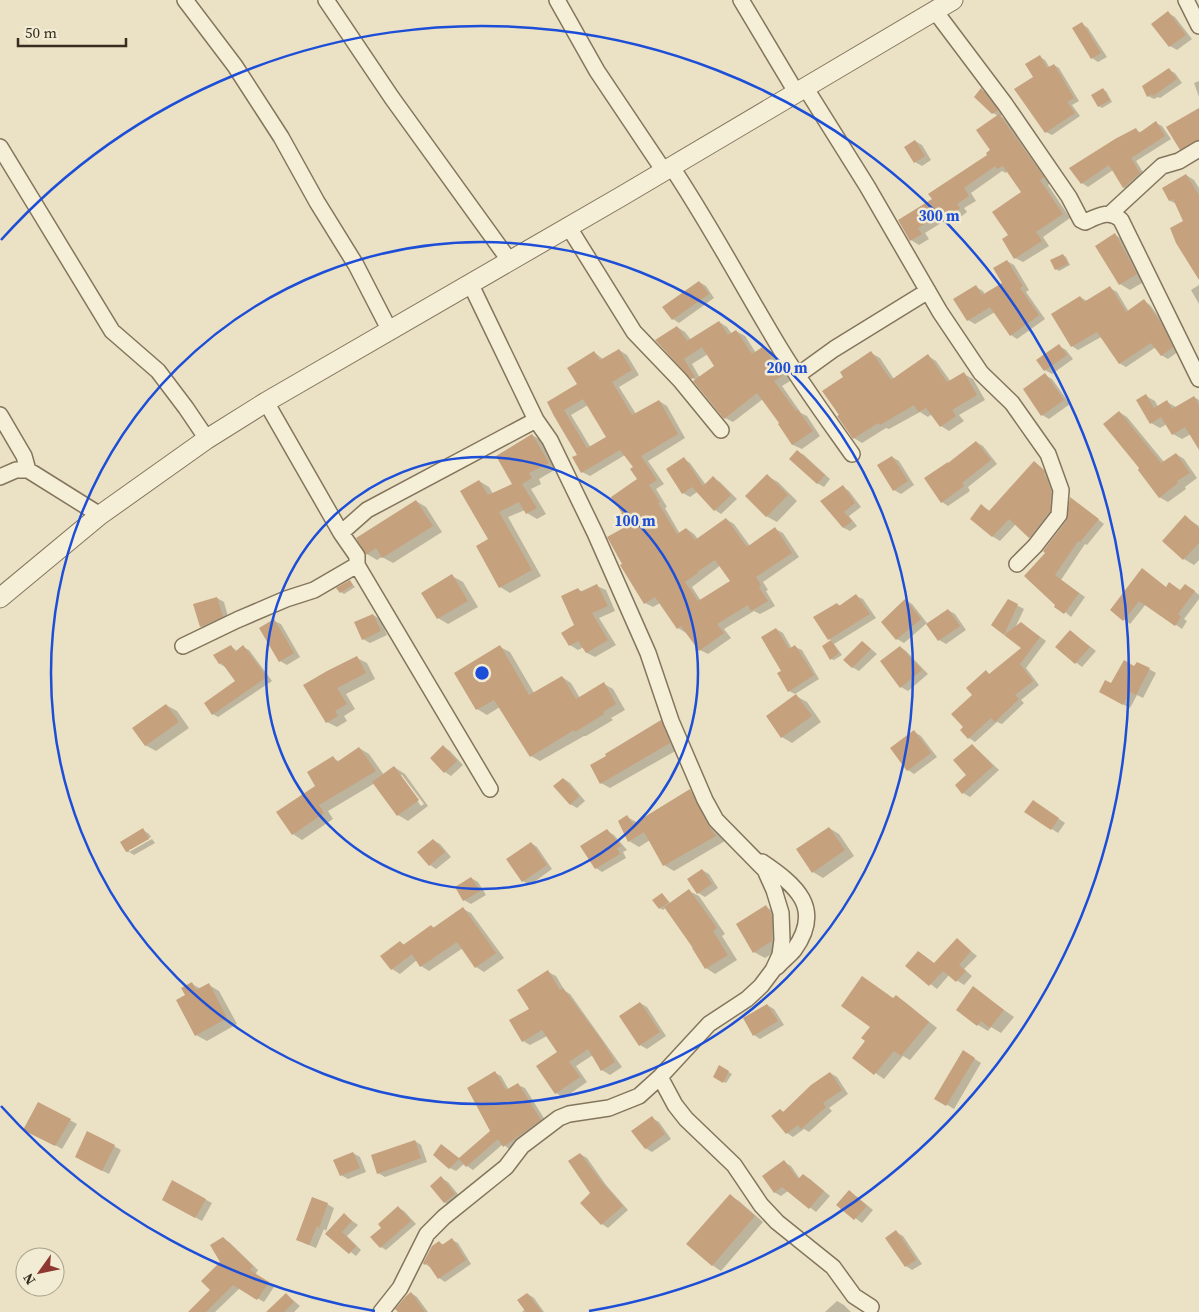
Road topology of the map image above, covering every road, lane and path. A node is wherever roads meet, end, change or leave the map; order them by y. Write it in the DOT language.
graph roads {
  1 [pos="185,0"];
  2 [pos="326,0"];
  3 [pos="557,0"];
  4 [pos="741,0"];
  5 [pos="1186,0"];
  6 [pos="943,4"];
  7 [pos="1199,26"];
  8 [pos="800,90"];
  9 [pos="0,147"];
  10 [pos="1199,149"];
  11 [pos="668,168"];
  12 [pos="1141,184"];
  13 [pos="1111,213"];
  14 [pos="1125,225"];
  15 [pos="568,226"];
  16 [pos="509,260"];
  17 [pos="470,283"];
  18 [pos="928,291"];
  19 [pos="390,331"];
  20 [pos="798,375"];
  21 [pos="1199,379"];
  22 [pos="266,402"];
  23 [pos="0,415"];
  24 [pos="536,420"];
  25 [pos="721,430"];
  26 [pos="207,439"];
  27 [pos="852,454"];
  28 [pos="28,470"];
  29 [pos="0,477"];
  30 [pos="100,515"];
  31 [pos="341,533"];
  32 [pos="1017,564"];
  33 [pos="357,565"];
  34 [pos="0,598"];
  35 [pos="183,646"];
  36 [pos="490,788"];
  37 [pos="756,859"];
  38 [pos="773,970"];
  39 [pos="660,1077"];
  40 [pos="647,1088"];
  41 [pos="674,1105"];
  42 [pos="871,1307"];
  43 [pos="381,1312"];
  1 -- 19 [label="street"];
  2 -- 16 [label="street"];
  3 -- 11 [label="street"];
  4 -- 8 [label="street"];
  5 -- 7 [label="street"];
  6 -- 8 [label="street"];
  6 -- 13 [label="street"];
  8 -- 11 [label="street"];
  8 -- 18 [label="street"];
  9 -- 26 [label="street"];
  10 -- 12 [label="street"];
  11 -- 15 [label="street"];
  11 -- 20 [label="street"];
  12 -- 13 [label="street"];
  12 -- 14 [label="street"];
  13 -- 14 [label="street"];
  14 -- 21 [label="street"];
  15 -- 16 [label="street"];
  15 -- 25 [label="street"];
  16 -- 17 [label="street"];
  17 -- 19 [label="street"];
  17 -- 24 [label="street"];
  18 -- 20 [label="street"];
  18 -- 32 [label="street"];
  19 -- 22 [label="street"];
  20 -- 27 [label="street"];
  22 -- 26 [label="street"];
  22 -- 31 [label="street"];
  23 -- 28 [label="street"];
  24 -- 31 [label="street"];
  24 -- 37 [label="street"];
  26 -- 30 [label="street"];
  28 -- 29 [label="street"];
  28 -- 30 [label="street"];
  30 -- 34 [label="street"];
  31 -- 33 [label="street"];
  33 -- 35 [label="street"];
  33 -- 36 [label="street"];
  37 -- 38 [label="street"];
  37 -- 38 [label="street"];
  38 -- 39 [label="street"];
  39 -- 40 [label="street"];
  39 -- 41 [label="street"];
  40 -- 41 [label="street"];
  40 -- 43 [label="street"];
  41 -- 42 [label="street"];
}
